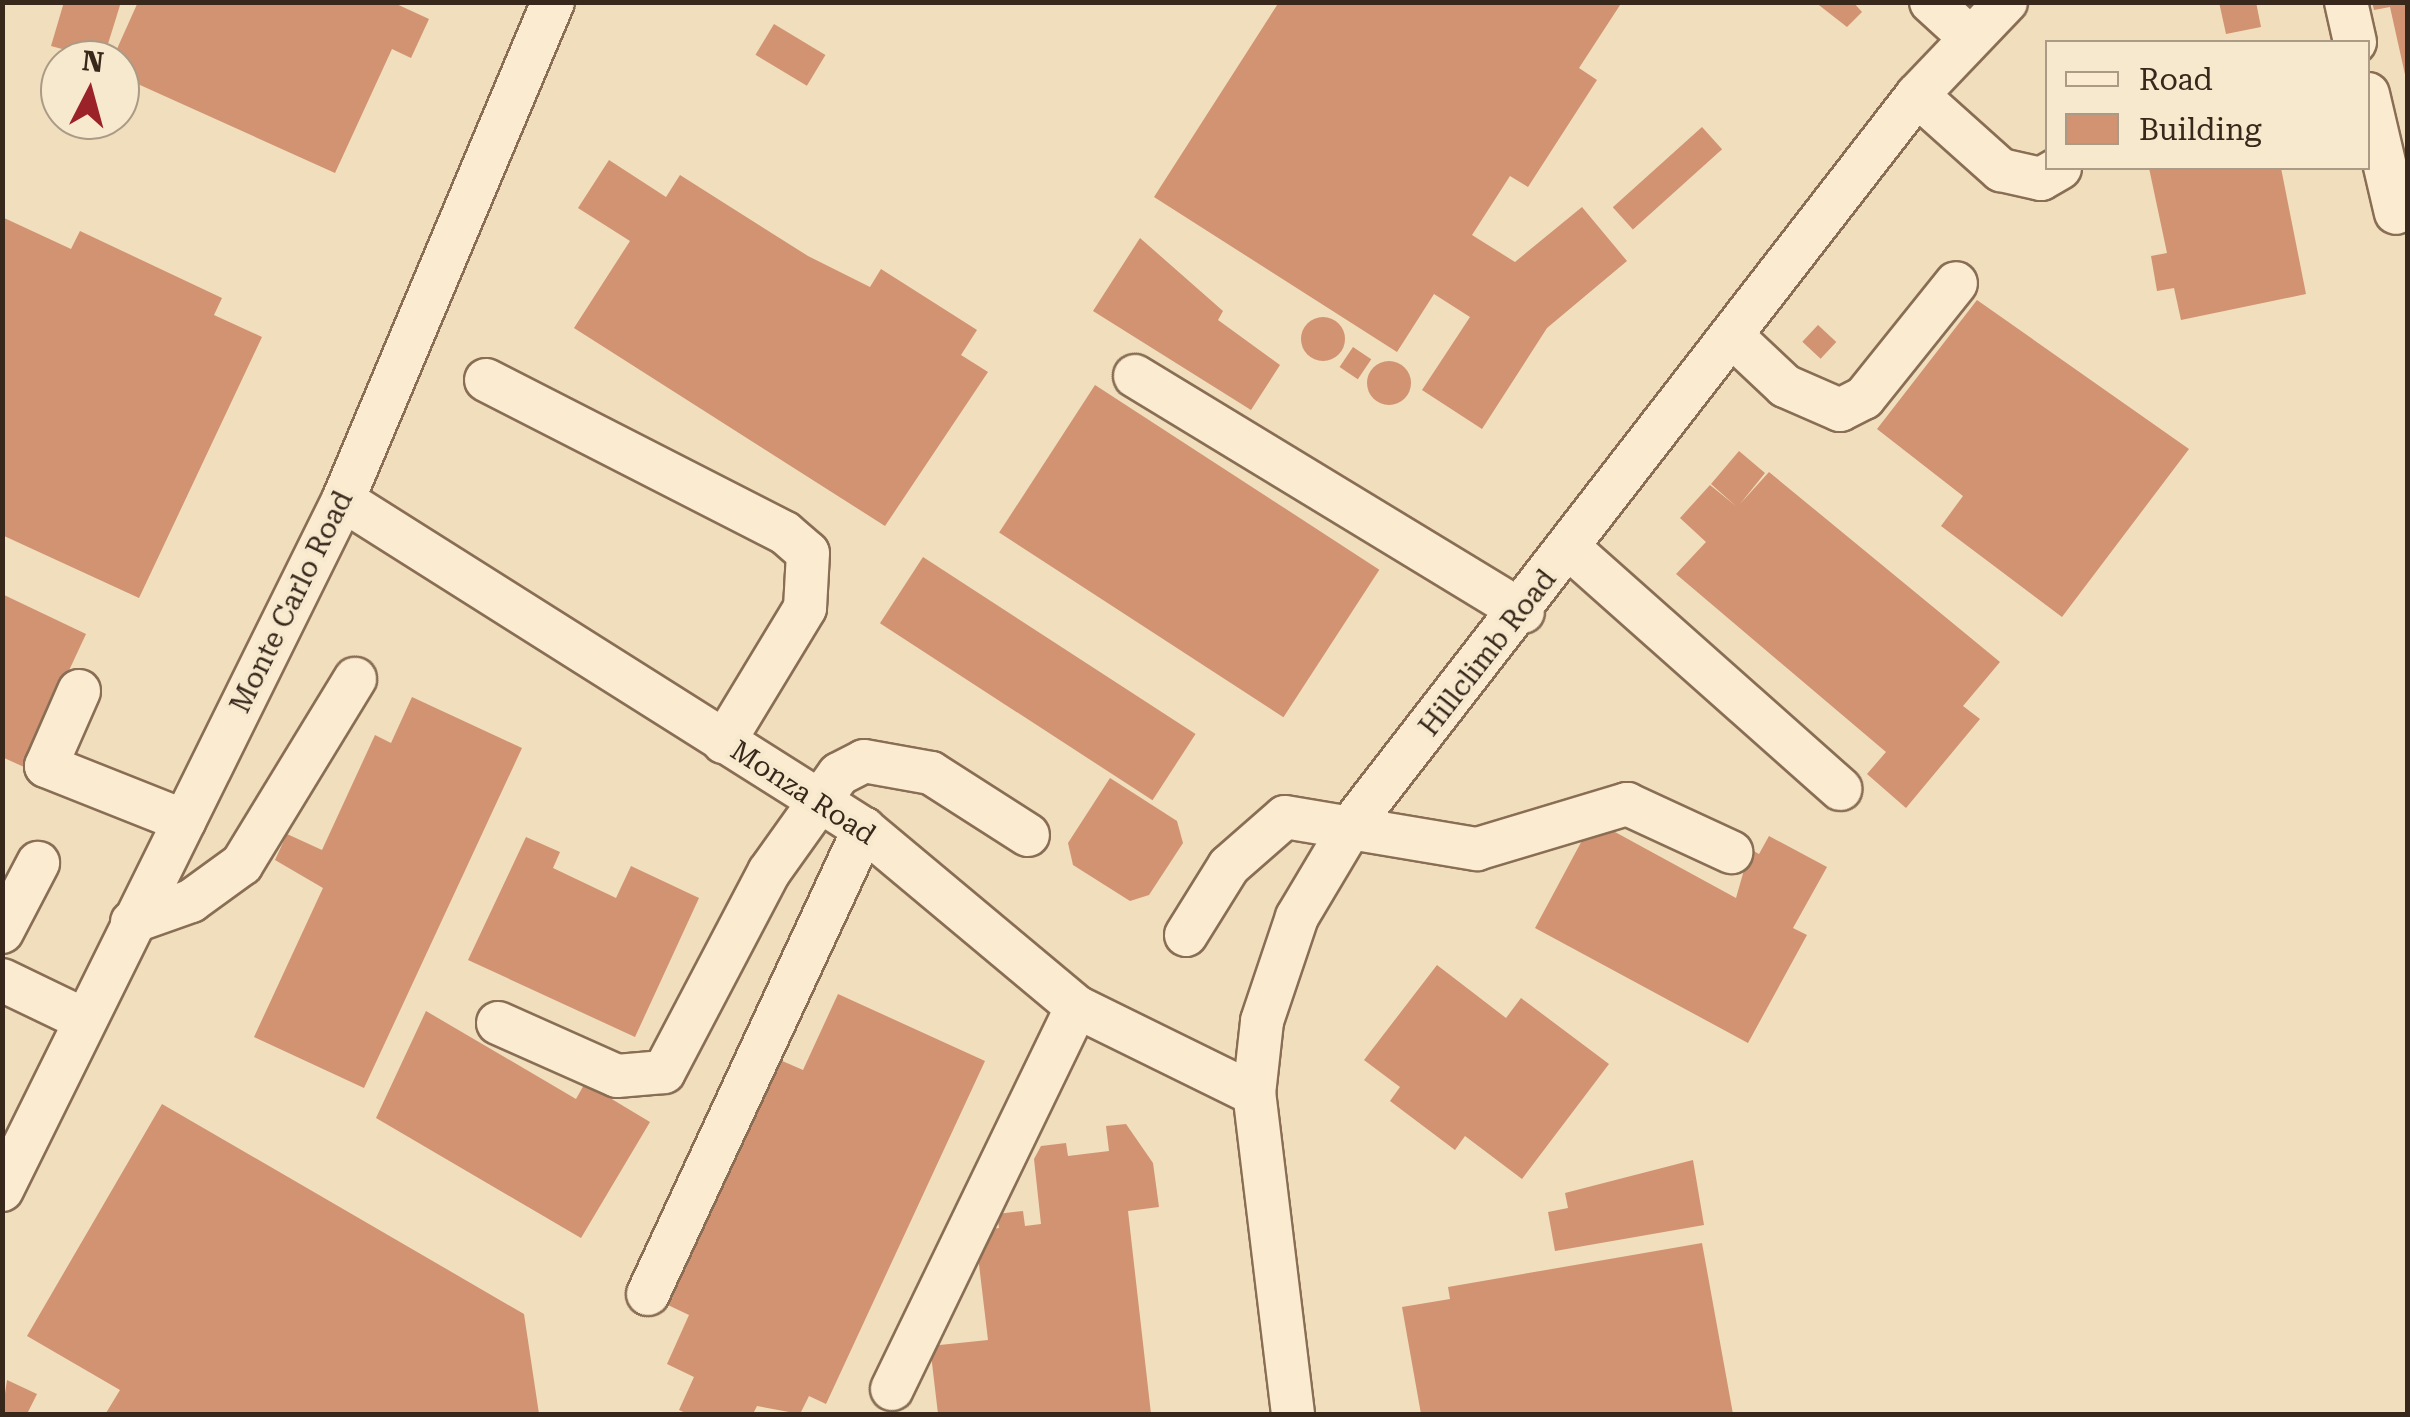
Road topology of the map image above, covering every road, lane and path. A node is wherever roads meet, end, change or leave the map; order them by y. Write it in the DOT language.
graph roads {
  1 [pos="553,2"];
  2 [pos="1931,2"];
  3 [pos="2006,2"];
  4 [pos="2346,2"];
  5 [pos="1966,34"];
  6 [pos="2355,40"];
  7 [pos="1917,95"];
  8 [pos="2370,102"];
  9 [pos="2057,170"];
  10 [pos="2396,213"];
  11 [pos="1956,284"];
  12 [pos="1732,336"];
  13 [pos="1134,376"];
  14 [pos="486,380"];
  15 [pos="342,500"];
  16 [pos="1569,548"];
  17 [pos="1523,612"];
  18 [pos="355,679"];
  19 [pos="80,690"];
  20 [pos="724,742"];
  21 [pos="1840,789"];
  22 [pos="818,802"];
  23 [pos="184,821"];
  24 [pos="1354,823"];
  25 [pos="864,830"];
  26 [pos="1028,834"];
  27 [pos="1731,852"];
  28 [pos="38,863"];
  29 [pos="132,922"];
  30 [pos="2,932"];
  31 [pos="1186,935"];
  32 [pos="2,980"];
  33 [pos="1077,1006"];
  34 [pos="84,1020"];
  35 [pos="498,1023"];
  36 [pos="1254,1094"];
  37 [pos="2,1190"];
  38 [pos="648,1294"];
  39 [pos="892,1389"];
  40 [pos="1294,1414"];
  1 -- 15 [label="street, Monte Carlo Road"];
  2 -- 5 [label="street"];
  3 -- 5 [label="street, Hillclimb Road"];
  4 -- 6 [label="street"];
  5 -- 7 [label="street, Hillclimb Road"];
  7 -- 9 [label="street"];
  7 -- 12 [label="street, Hillclimb Road"];
  8 -- 10 [label="street"];
  11 -- 12 [label="street"];
  12 -- 16 [label="street, Hillclimb Road"];
  13 -- 17 [label="street"];
  14 -- 20 [label="street"];
  15 -- 20 [label="street, Monza Road"];
  15 -- 23 [label="street, Monte Carlo Road"];
  16 -- 17 [label="street, Hillclimb Road"];
  16 -- 21 [label="street"];
  17 -- 24 [label="street, Hillclimb Road"];
  18 -- 29 [label="street"];
  19 -- 23 [label="street"];
  20 -- 22 [label="street, Monza Road"];
  22 -- 25 [label="street, Monza Road"];
  22 -- 26 [label="street"];
  22 -- 35 [label="street"];
  23 -- 29 [label="street, Monte Carlo Road"];
  24 -- 27 [label="street"];
  24 -- 31 [label="street"];
  24 -- 36 [label="street, Hillclimb Road"];
  25 -- 33 [label="street, Monza Road"];
  25 -- 38 [label="street"];
  28 -- 30 [label="street"];
  29 -- 34 [label="street, Monte Carlo Road"];
  32 -- 34 [label="street"];
  33 -- 36 [label="street, Monza Road"];
  33 -- 39 [label="street"];
  34 -- 37 [label="street, Monte Carlo Road"];
  36 -- 40 [label="street, Hillclimb Road"];
}
